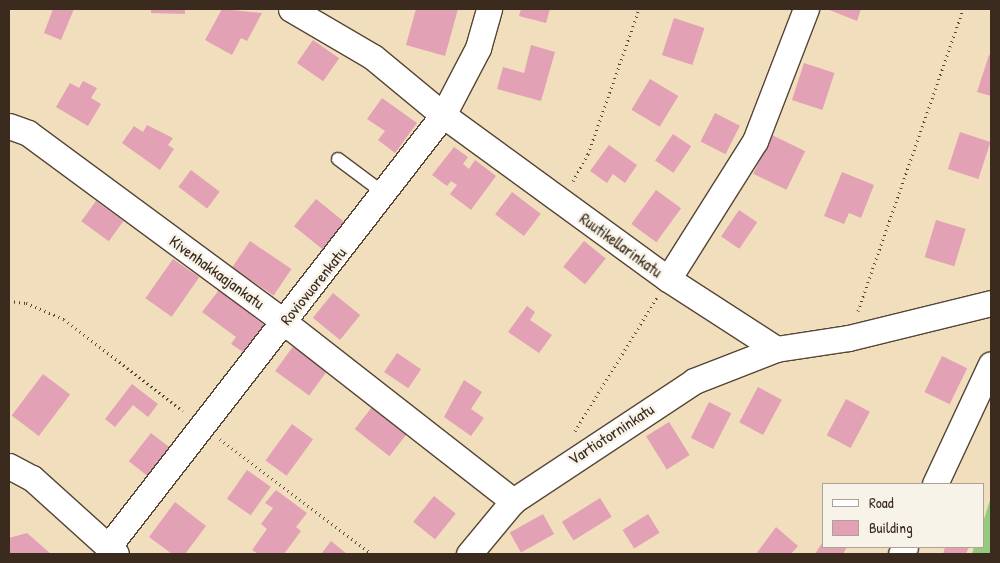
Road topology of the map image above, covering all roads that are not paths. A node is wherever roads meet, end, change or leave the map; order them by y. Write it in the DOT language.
graph roads {
  1 [pos="291,9"];
  2 [pos="489,9"];
  3 [pos="806,9"];
  4 [pos="443,115"];
  5 [pos="9,126"];
  6 [pos="338,158"];
  7 [pos="385,194"];
  8 [pos="668,279"];
  9 [pos="991,303"];
  10 [pos="284,322"];
  11 [pos="776,349"];
  12 [pos="991,364"];
  13 [pos="9,466"];
  14 [pos="935,483"];
  15 [pos="513,501"];
  16 [pos="112,551"];
  17 [pos="469,554"];
  1 -- 4 [label="street, Ruutikellarinkatu"];
  2 -- 4 [label="street, Roviovuorenkatu"];
  3 -- 8 [label="street"];
  4 -- 7 [label="street, Roviovuorenkatu"];
  4 -- 8 [label="street, Ruutikellarinkatu"];
  5 -- 10 [label="street, Kivenhakkaajankatu"];
  6 -- 7 [label="lane"];
  7 -- 10 [label="street, Roviovuorenkatu"];
  8 -- 11 [label="street, Ruutikellarinkatu"];
  9 -- 11 [label="street"];
  10 -- 15 [label="street, Kivenhakkaajankatu"];
  10 -- 16 [label="street, Roviovuorenkatu"];
  11 -- 15 [label="street, Vartiotorninkatu"];
  12 -- 14 [label="street"];
  13 -- 16 [label="street"];
  15 -- 17 [label="street, Vartiotorninkatu"];
}
